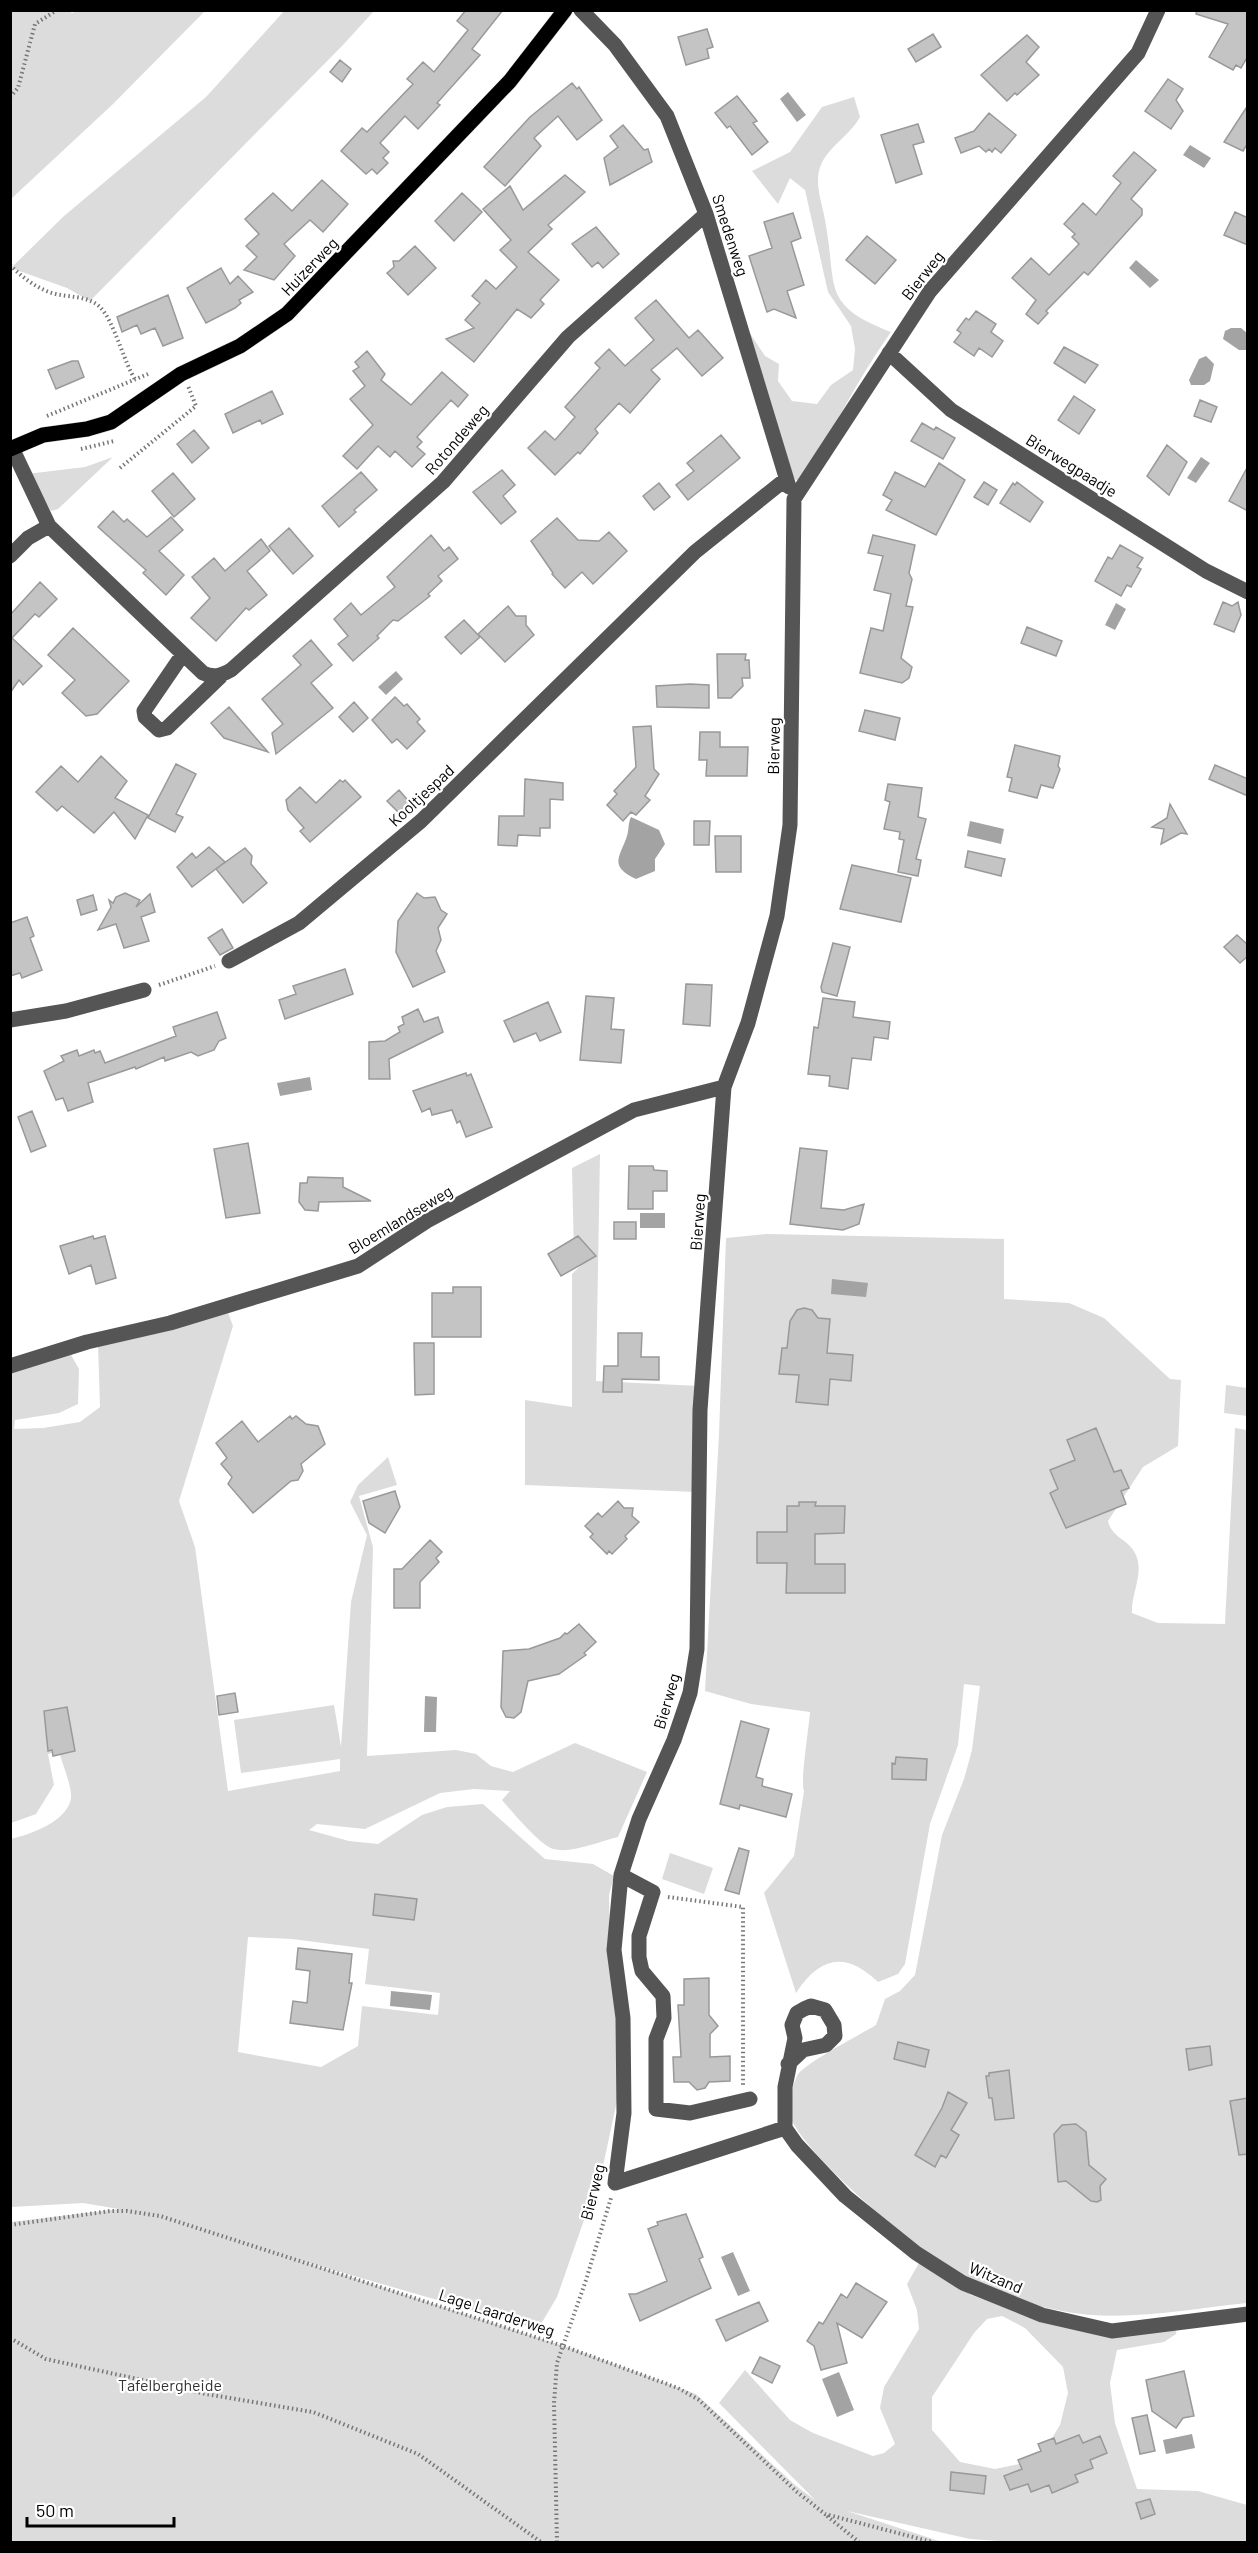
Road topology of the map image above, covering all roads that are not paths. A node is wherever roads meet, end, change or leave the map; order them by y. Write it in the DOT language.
graph roads {
  1 [pos="566,10"];
  2 [pos="581,10"];
  3 [pos="1158,10"];
  4 [pos="706,214"];
  5 [pos="889,353"];
  6 [pos="11,448"];
  7 [pos="786,479"];
  8 [pos="794,499"];
  9 [pos="49,526"];
  10 [pos="10,556"];
  11 [pos="1248,592"];
  12 [pos="183,654"];
  13 [pos="221,676"];
  14 [pos="230,961"];
  15 [pos="144,990"];
  16 [pos="10,1020"];
  17 [pos="724,1087"];
  18 [pos="10,1366"];
  19 [pos="621,1875"];
  20 [pos="788,2064"];
  21 [pos="747,2100"];
  22 [pos="785,2128"];
  23 [pos="1248,2314"];
  1 -- 6 [label="main road, Huizerweg"];
  2 -- 4 [label="street, Smedenweg"];
  3 -- 5 [label="street, Bierweg"];
  4 -- 7 [label="street, Smedenweg"];
  4 -- 13 [label="street, Rotondeweg"];
  5 -- 8 [label="street, Bierweg"];
  5 -- 11 [label="street, Bierwegpaadje"];
  6 -- 9 [label="street"];
  7 -- 8 [label="street, Smedenweg"];
  7 -- 14 [label="street, Kooltjespad"];
  8 -- 17 [label="street, Bierweg"];
  9 -- 10 [label="street"];
  9 -- 12 [label="street"];
  12 -- 13 [label="street"];
  12 -- 13 [label="street, Rotondeweg"];
  15 -- 16 [label="street"];
  17 -- 18 [label="street, Bloemlandseweg"];
  17 -- 19 [label="street, Bierweg"];
  19 -- 21 [label="street"];
  19 -- 22 [label="street, Bierweg"];
  20 -- 22 [label="street"];
  22 -- 23 [label="street, Witzand"];
}
